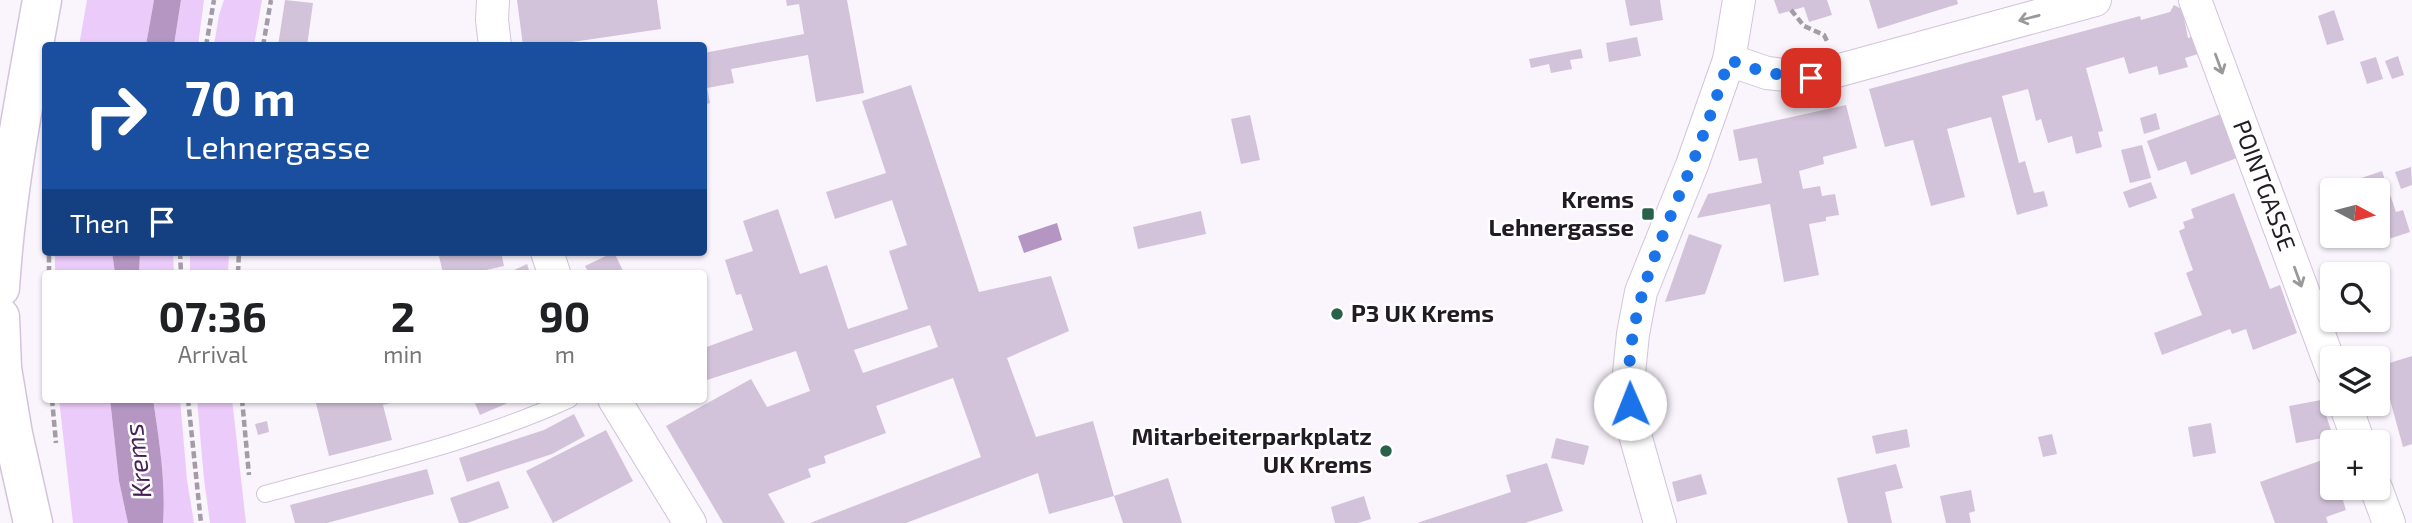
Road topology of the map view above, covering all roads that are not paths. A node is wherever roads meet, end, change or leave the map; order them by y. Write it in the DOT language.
graph roads {
  1 [pos="42,0"];
  2 [pos="493,0"];
  3 [pos="1738,0"];
  4 [pos="2095,0"];
  5 [pos="2195,0"];
  6 [pos="495,42"];
  7 [pos="1729,60"];
  8 [pos="0,288"];
  9 [pos="0,317"];
  10 [pos="2323,346"];
  11 [pos="561,403"];
  12 [pos="616,403"];
  13 [pos="265,494"];
  14 [pos="2380,500"];
  15 [pos="33,523"];
  16 [pos="690,523"];
  17 [pos="1660,523"];
  18 [pos="2389,523"];
  1 -- 8 [label="street"];
  2 -- 6 [label="street"];
  3 -- 7 [label="street"];
  4 -- 7 [label="street, one-way"];
  5 -- 10 [label="street, POINTGASSE, one-way"];
  7 -- 17 [label="street"];
  9 -- 15 [label="street"];
  11 -- 13 [label="lane"];
  12 -- 16 [label="street"];
  14 -- 18 [label="street"];
}
